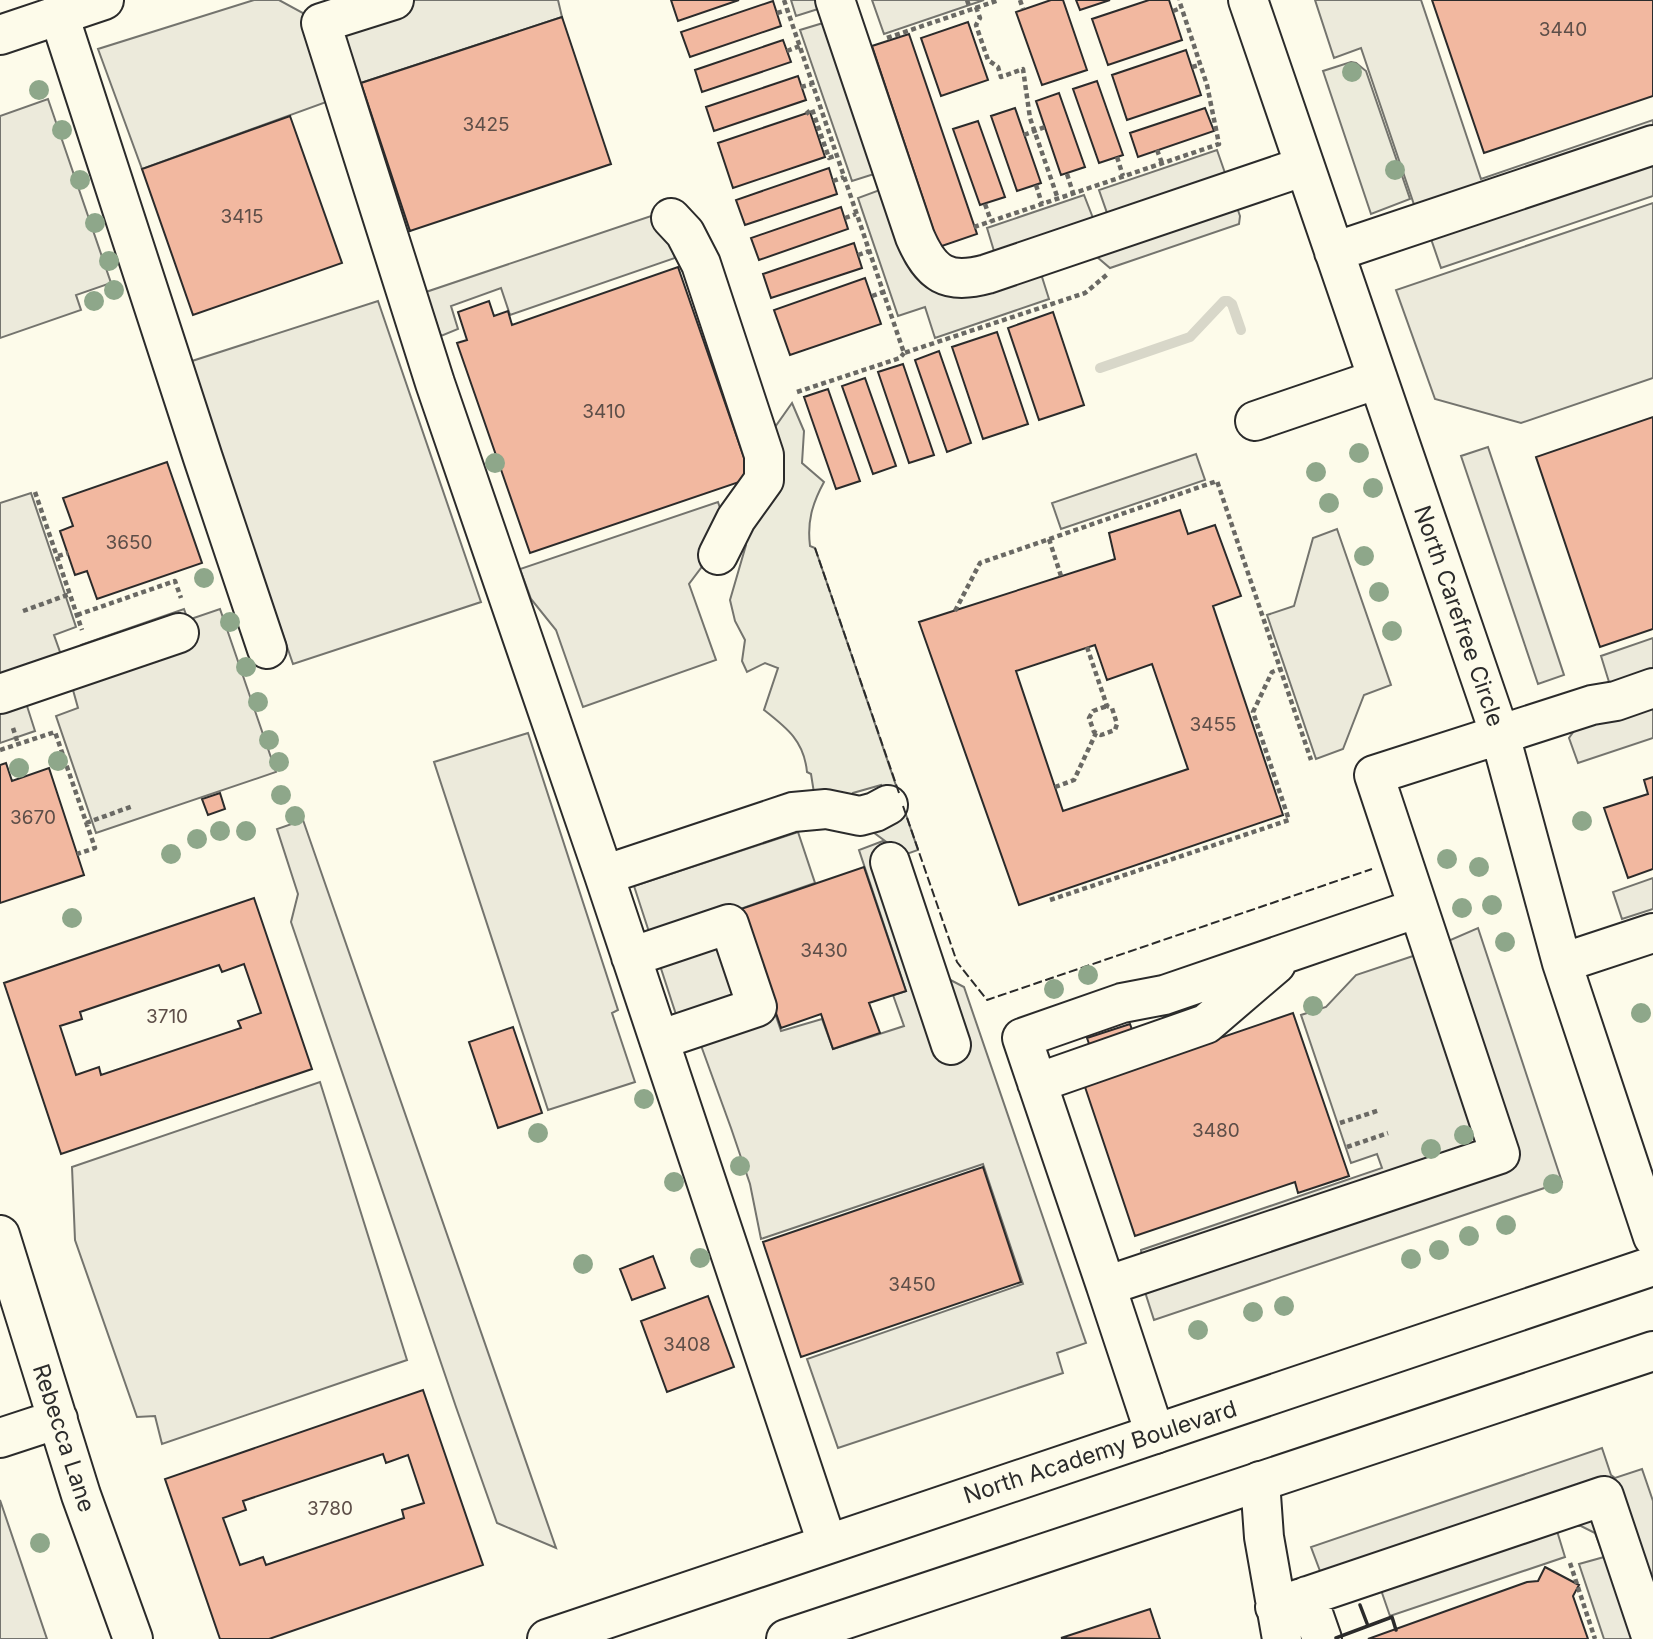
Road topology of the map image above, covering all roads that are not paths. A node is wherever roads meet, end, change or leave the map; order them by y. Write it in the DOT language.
graph roads {
  1 [pos="104,0"];
  2 [pos="394,0"];
  3 [pos="835,0"];
  4 [pos="1248,0"];
  5 [pos="59,15"];
  6 [pos="0,35"];
  7 [pos="1653,145"];
  8 [pos="1305,166"];
  9 [pos="671,218"];
  10 [pos="1334,251"];
  11 [pos="1378,379"];
  12 [pos="1255,421"];
  13 [pos="718,555"];
  14 [pos="181,620"];
  15 [pos="267,649"];
  16 [pos="1653,688"];
  17 [pos="0,694"];
  18 [pos="1500,734"];
  19 [pos="888,804"];
  20 [pos="890,862"];
  21 [pos="604,875"];
  22 [pos="1419,908"];
  23 [pos="1653,933"];
  24 [pos="631,957"];
  25 [pos="1562,964"];
  26 [pos="659,1040"];
  27 [pos="951,1045"];
  28 [pos="0,1235"];
  29 [pos="1653,1237"];
  30 [pos="1653,1266"];
  31 [pos="1106,1286"];
  32 [pos="1653,1351"];
  33 [pos="58,1419"];
  34 [pos="1155,1434"];
  35 [pos="0,1438"];
  36 [pos="1260,1482"];
  37 [pos="827,1543"];
  38 [pos="1288,1614"];
  39 [pos="133,1639"];
  40 [pos="547,1639"];
  41 [pos="786,1639"];
  42 [pos="1322,1639"];
  43 [pos="1652,1639"];
  1 -- 5 [label="main road"];
  2 -- 21 [label="main road"];
  3 -- 8 [label="main road"];
  4 -- 8 [label="main road, North Carefree Circle"];
  5 -- 6 [label="main road"];
  5 -- 15 [label="main road"];
  7 -- 10 [label="main road"];
  8 -- 10 [label="main road, North Carefree Circle"];
  9 -- 13 [label="main road"];
  10 -- 11 [label="main road, North Carefree Circle"];
  11 -- 12 [label="main road"];
  11 -- 18 [label="main road, North Carefree Circle"];
  14 -- 17 [label="main road"];
  16 -- 18 [label="main road"];
  18 -- 22 [label="main road"];
  18 -- 25 [label="main road, North Carefree Circle"];
  19 -- 21 [label="main road"];
  20 -- 27 [label="main road"];
  21 -- 24 [label="main road"];
  22 -- 31 [label="main road"];
  22 -- 31 [label="main road"];
  23 -- 25 [label="main road"];
  24 -- 26 [label="main road"];
  24 -- 26 [label="main road"];
  25 -- 29 [label="main road, North Carefree Circle"];
  26 -- 37 [label="main road"];
  28 -- 33 [label="main road, Rebecca Lane"];
  30 -- 34 [label="main road, North Academy Boulevard"];
  31 -- 34 [label="main road"];
  32 -- 36 [label="main road"];
  33 -- 35 [label="main road"];
  33 -- 39 [label="main road, Rebecca Lane"];
  34 -- 37 [label="main road, North Academy Boulevard"];
  36 -- 38 [label="main road"];
  36 -- 41 [label="main road"];
  37 -- 40 [label="main road, North Academy Boulevard"];
  38 -- 42 [label="main road"];
  38 -- 43 [label="main road"];
}
